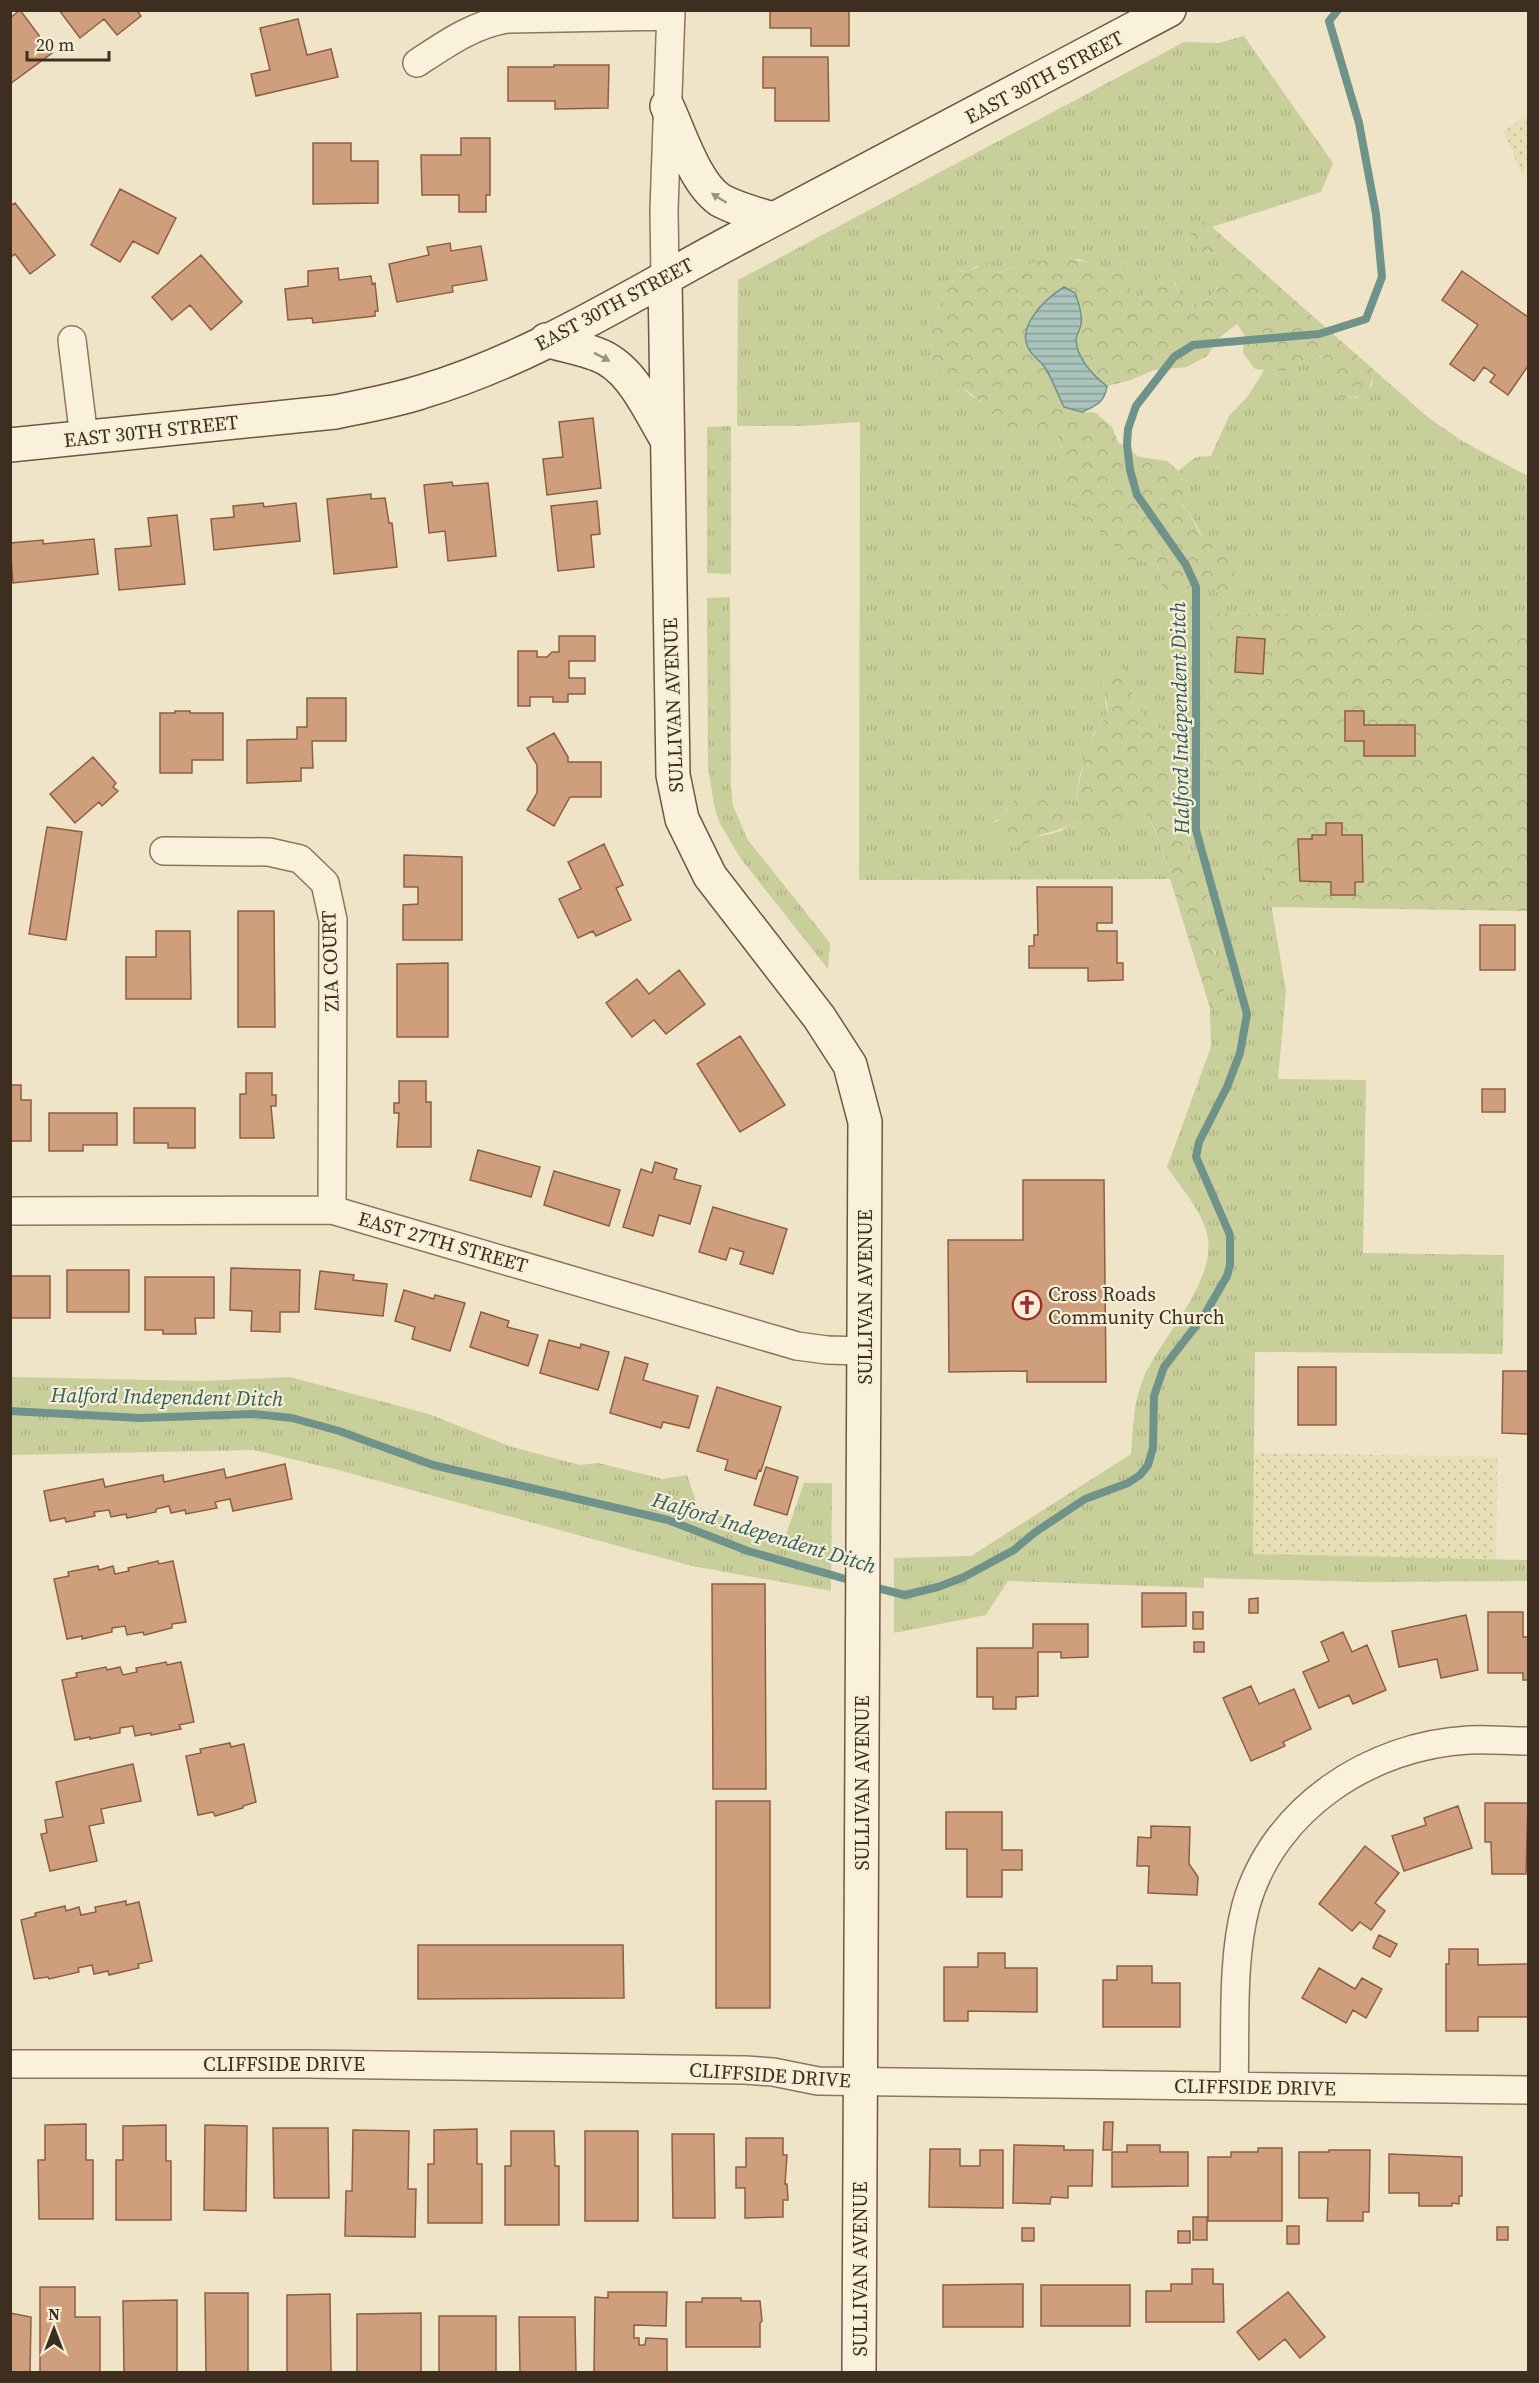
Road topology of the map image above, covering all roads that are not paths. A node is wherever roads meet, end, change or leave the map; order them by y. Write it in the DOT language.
graph roads {
  1 [pos="1169,10"];
  2 [pos="671,13"];
  3 [pos="417,63"];
  4 [pos="667,106"];
  5 [pos="773,219"];
  6 [pos="665,279"];
  7 [pos="72,340"];
  8 [pos="546,340"];
  9 [pos="84,438"];
  10 [pos="667,440"];
  11 [pos="10,445"];
  12 [pos="164,851"];
  13 [pos="332,1209"];
  14 [pos="10,1211"];
  15 [pos="864,1351"];
  16 [pos="1528,1741"];
  17 [pos="10,2064"];
  18 [pos="861,2081"];
  19 [pos="1234,2086"];
  20 [pos="1528,2091"];
  21 [pos="859,2373"];
  1 -- 5 [label="main road, EAST 30TH STREET"];
  2 -- 3 [label="street"];
  2 -- 4 [label="street"];
  5 -- 4 [label="main road, one-way"];
  4 -- 6 [label="street"];
  5 -- 6 [label="main road, EAST 30TH STREET"];
  6 -- 8 [label="main road, EAST 30TH STREET"];
  6 -- 10 [label="main road, SULLIVAN AVENUE"];
  7 -- 9 [label="street"];
  8 -- 9 [label="main road, EAST 30TH STREET"];
  8 -- 10 [label="main road, one-way"];
  9 -- 11 [label="main road, EAST 30TH STREET"];
  10 -- 15 [label="main road, SULLIVAN AVENUE"];
  12 -- 13 [label="street, ZIA COURT"];
  13 -- 14 [label="street, EAST 27TH STREET"];
  13 -- 15 [label="street, EAST 27TH STREET"];
  15 -- 18 [label="main road, SULLIVAN AVENUE"];
  16 -- 19 [label="street"];
  17 -- 18 [label="street, CLIFFSIDE DRIVE"];
  18 -- 19 [label="street, CLIFFSIDE DRIVE"];
  18 -- 21 [label="main road, SULLIVAN AVENUE"];
  19 -- 20 [label="street, CLIFFSIDE DRIVE"];
}
